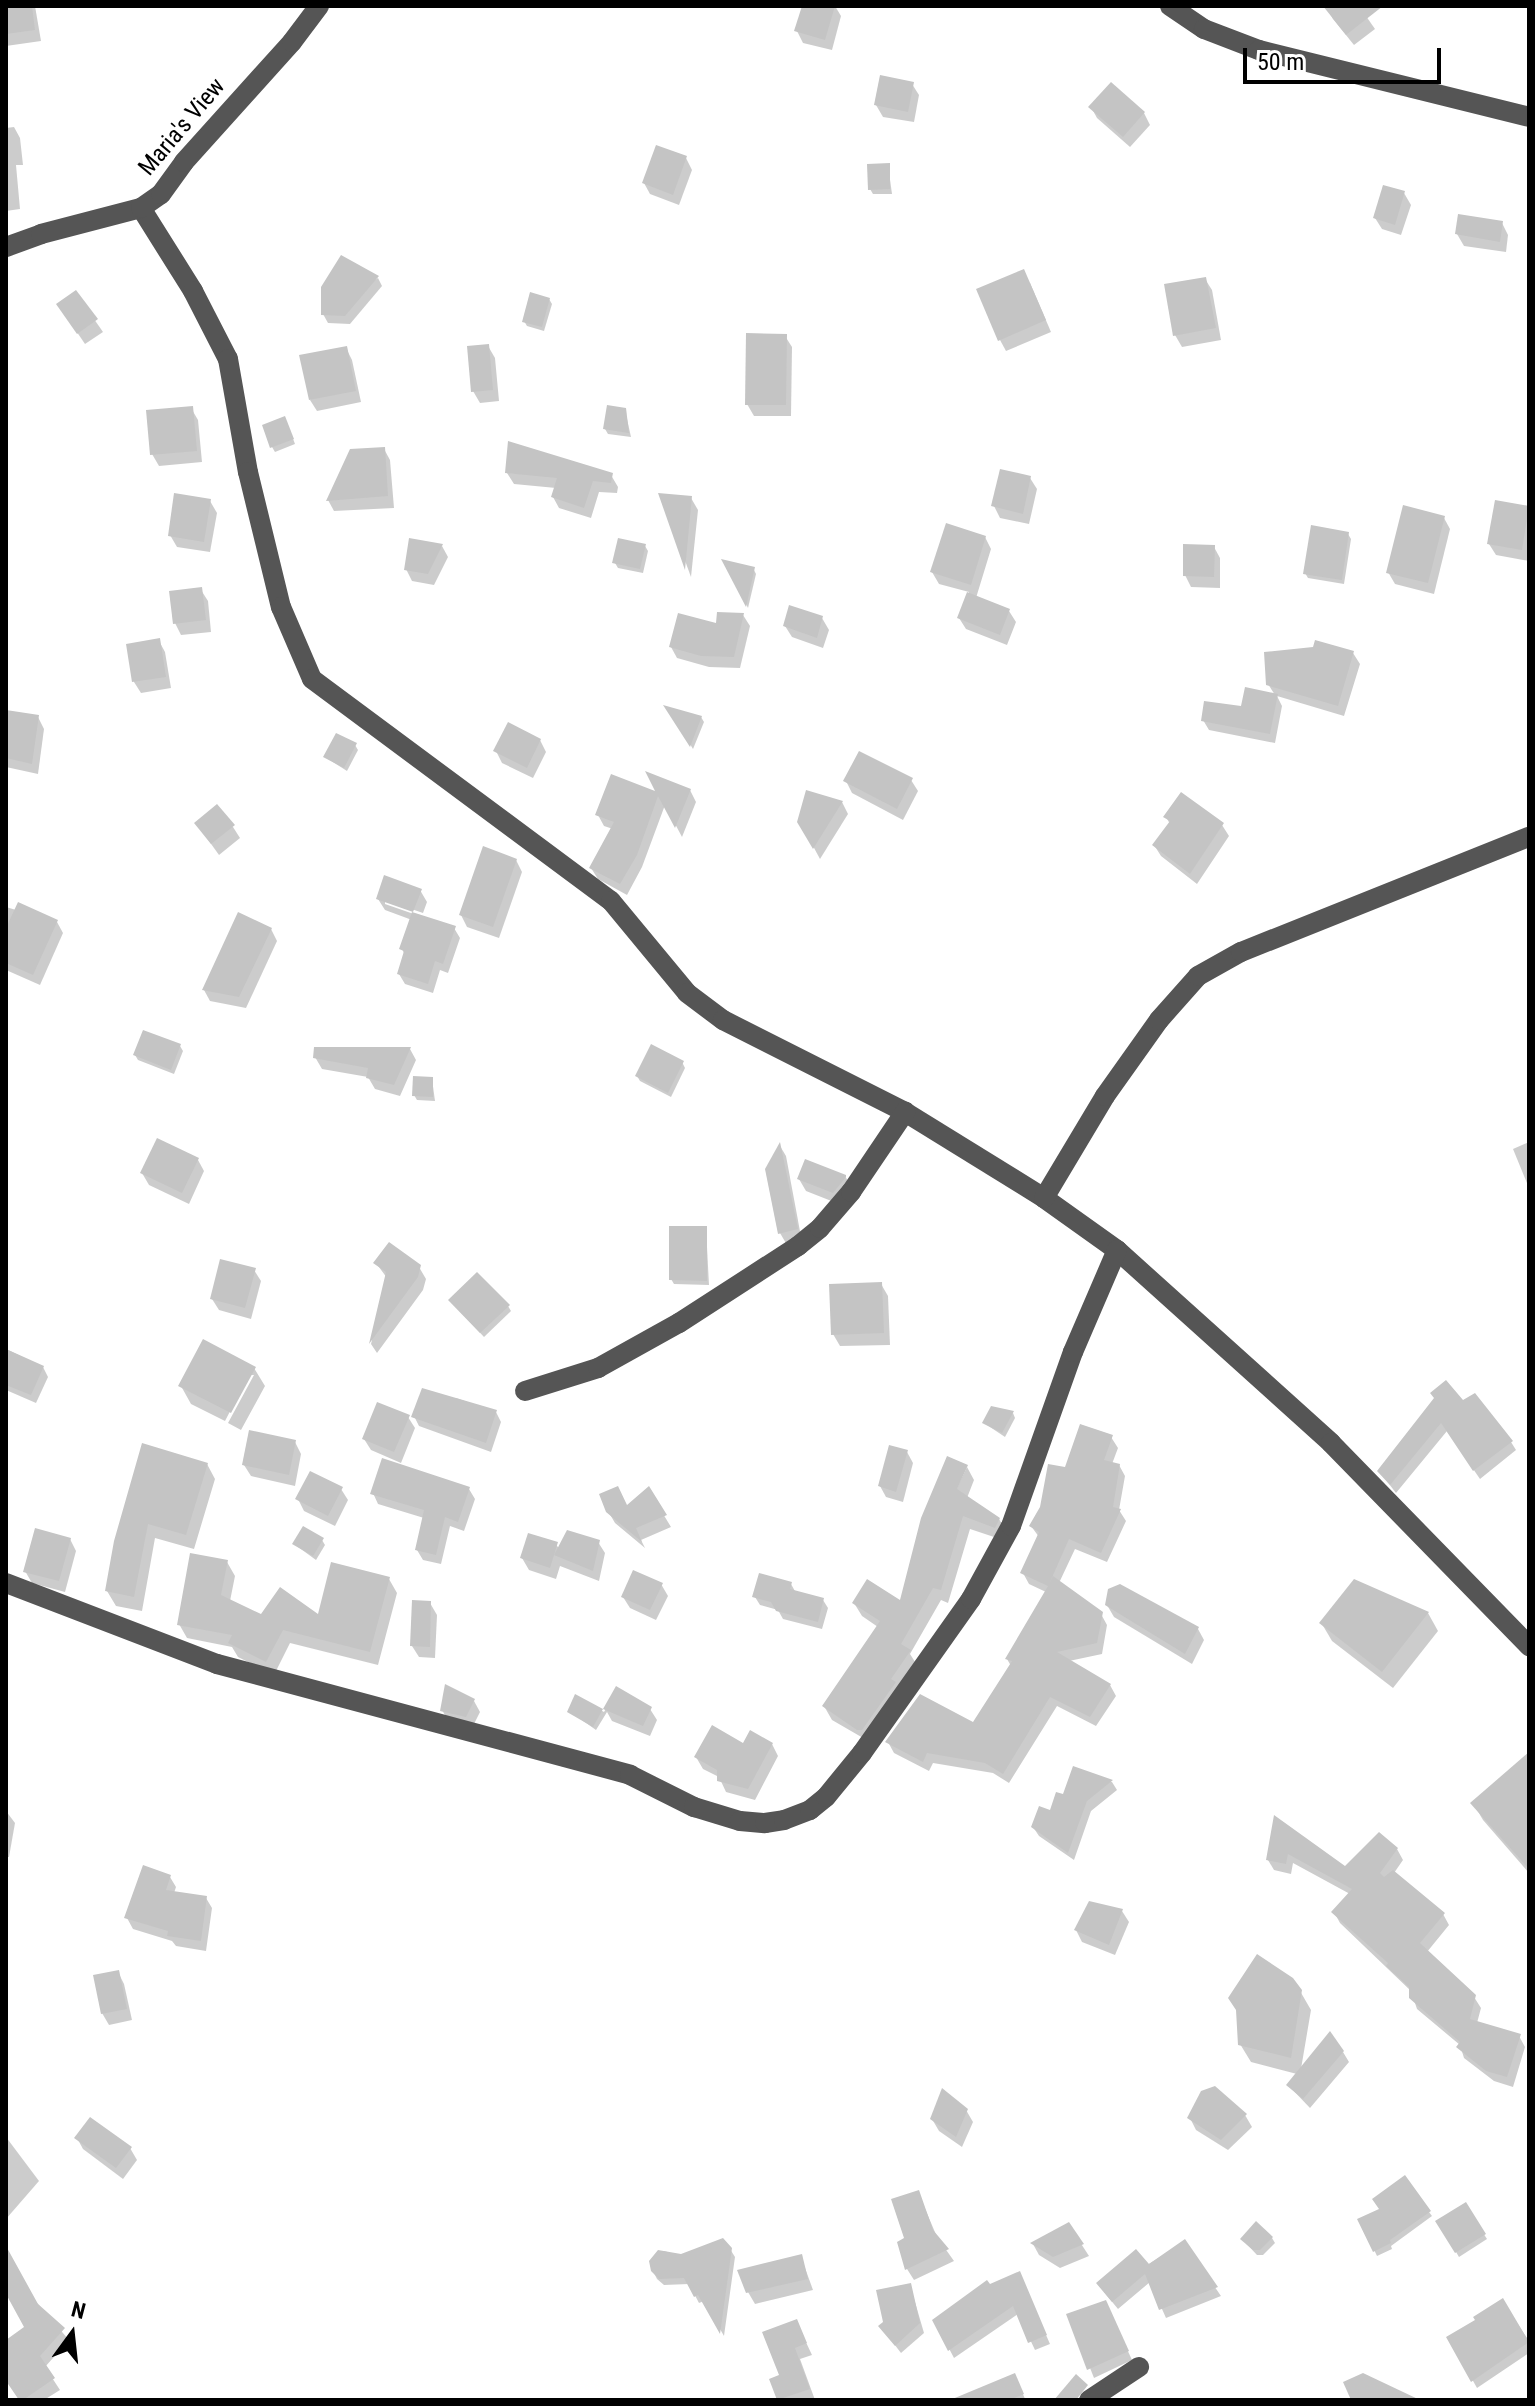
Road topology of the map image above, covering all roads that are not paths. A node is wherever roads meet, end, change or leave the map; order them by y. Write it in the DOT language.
graph roads {
  1 [pos="319,6"];
  2 [pos="1170,6"];
  3 [pos="1529,117"];
  4 [pos="141,208"];
  5 [pos="6,247"];
  6 [pos="1529,837"];
  7 [pos="905,1112"];
  8 [pos="1044,1198"];
  9 [pos="1117,1250"];
  10 [pos="525,1391"];
  11 [pos="6,1583"];
  12 [pos="1529,1646"];
  13 [pos="1139,2367"];
  14 [pos="1089,2400"];
  1 -- 4 [label="street, Maria's View"];
  2 -- 3 [label="street"];
  4 -- 5 [label="street, Maria's View"];
  4 -- 7 [label="street"];
  6 -- 8 [label="street"];
  7 -- 8 [label="street"];
  7 -- 10 [label="street"];
  8 -- 9 [label="street"];
  9 -- 11 [label="street"];
  9 -- 12 [label="street"];
  13 -- 14 [label="street"];
}
